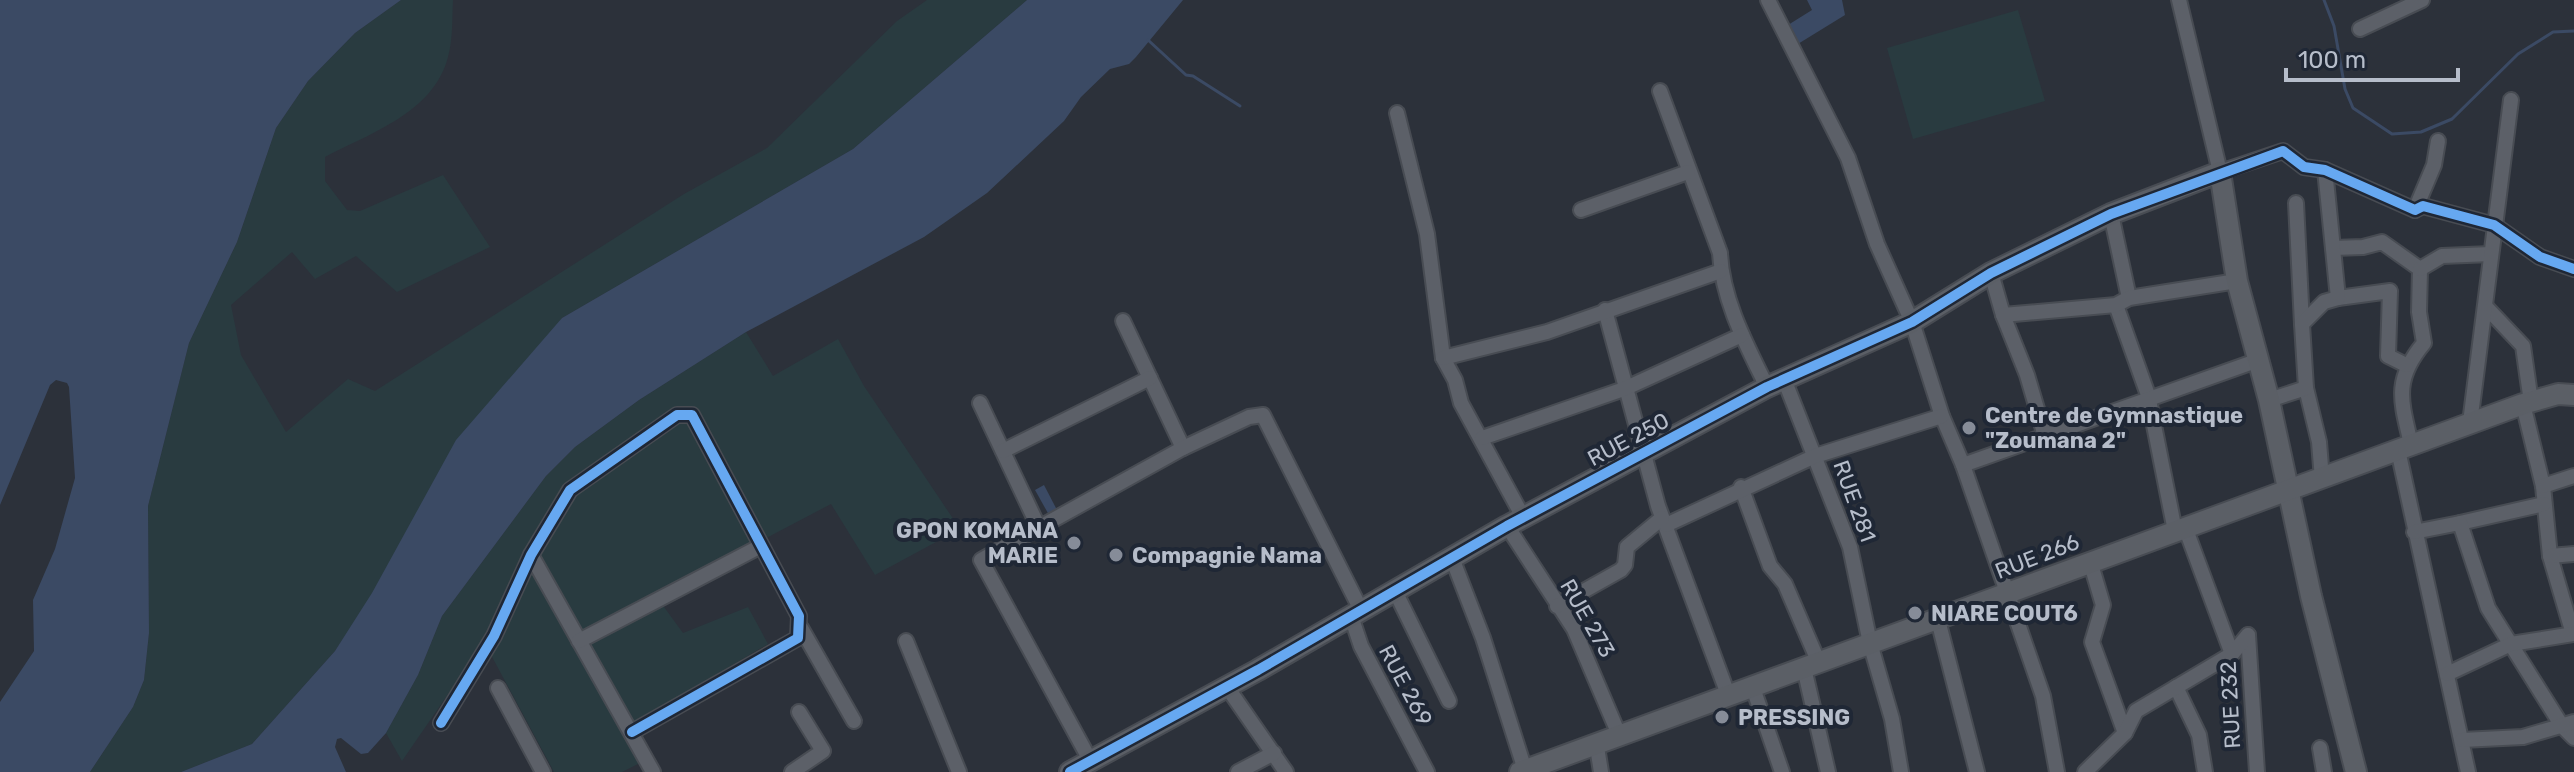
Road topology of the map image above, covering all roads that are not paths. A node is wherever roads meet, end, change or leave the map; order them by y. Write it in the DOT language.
graph roads {
  1 [pos="1768,0"];
  2 [pos="2179,0"];
  3 [pos="2422,0"];
  4 [pos="2360,29"];
  5 [pos="1660,91"];
  6 [pos="2511,100"];
  7 [pos="1397,113"];
  8 [pos="2438,141"];
  9 [pos="2325,170"];
  10 [pos="1688,172"];
  11 [pos="2220,172"];
  12 [pos="2296,203"];
  13 [pos="1581,210"];
  14 [pos="2415,210"];
  15 [pos="2111,214"];
  16 [pos="2494,225"];
  17 [pos="2333,248"];
  18 [pos="2491,254"];
  19 [pos="2420,269"];
  20 [pos="2574,269"];
  21 [pos="1721,271"];
  22 [pos="1991,273"];
  23 [pos="2237,281"];
  24 [pos="2338,298"];
  25 [pos="2123,302"];
  26 [pos="2486,307"];
  27 [pos="1605,310"];
  28 [pos="2003,315"];
  29 [pos="1123,321"];
  30 [pos="1912,322"];
  31 [pos="2302,324"];
  32 [pos="1742,335"];
  33 [pos="1443,358"];
  34 [pos="2256,361"];
  35 [pos="2406,365"];
  36 [pos="1150,378"];
  37 [pos="1776,383"];
  38 [pos="2306,388"];
  39 [pos="1624,389"];
  40 [pos="2569,391"];
  41 [pos="2148,399"];
  42 [pos="2269,400"];
  43 [pos="980,403"];
  44 [pos="2527,403"];
  45 [pos="1942,416"];
  46 [pos="2470,423"];
  47 [pos="2045,436"];
  48 [pos="1482,438"];
  49 [pos="2404,447"];
  50 [pos="1183,448"];
  51 [pos="1003,451"];
  52 [pos="1642,454"];
  53 [pos="1815,456"];
  54 [pos="1963,465"];
  55 [pos="2574,476"];
  56 [pos="2322,479"];
  57 [pos="2543,486"];
  58 [pos="1741,487"];
  59 [pos="2289,490"];
  60 [pos="2544,504"];
  61 [pos="1515,521"];
  62 [pos="1664,522"];
  63 [pos="2460,523"];
  64 [pos="1039,528"];
  65 [pos="2180,529"];
  66 [pos="2414,532"];
  67 [pos="761,546"];
  68 [pos="2574,554"];
  69 [pos="531,555"];
  70 [pos="2550,556"];
  71 [pos="1452,558"];
  72 [pos="2090,561"];
  73 [pos="1395,591"];
  74 [pos="2005,594"];
  75 [pos="1557,606"];
  76 [pos="1356,613"];
  77 [pos="1938,620"];
  78 [pos="801,628"];
  79 [pos="2573,634"];
  80 [pos="579,641"];
  81 [pos="906,641"];
  82 [pos="1870,643"];
  83 [pos="2511,644"];
  84 [pos="2232,654"];
  85 [pos="1812,666"];
  86 [pos="2447,674"];
  87 [pos="1227,687"];
  88 [pos="2176,687"];
  89 [pos="498,688"];
  90 [pos="1753,688"];
  91 [pos="1729,697"];
  92 [pos="1449,701"];
  93 [pos="799,712"];
  94 [pos="854,721"];
  95 [pos="441,723"];
  96 [pos="2568,724"];
  97 [pos="632,732"];
  98 [pos="2125,733"];
  99 [pos="1620,737"];
  100 [pos="2574,738"];
  101 [pos="2462,740"];
  102 [pos="1597,747"];
  103 [pos="2320,748"];
  104 [pos="1274,753"];
  105 [pos="1090,760"];
  106 [pos="1522,771"];
  107 [pos="543,772"];
  108 [pos="653,772"];
  109 [pos="792,772"];
  110 [pos="959,772"];
  111 [pos="1070,772"];
  112 [pos="1238,772"];
  113 [pos="1286,772"];
  114 [pos="1427,772"];
  115 [pos="1601,772"];
  116 [pos="1782,772"];
  117 [pos="1828,772"];
  118 [pos="1901,772"];
  119 [pos="1977,772"];
  120 [pos="2057,772"];
  121 [pos="2085,772"];
  122 [pos="2205,772"];
  123 [pos="2257,772"];
  124 [pos="2324,772"];
  125 [pos="2356,772"];
  126 [pos="2468,772"];
  1 -- 30 [label="street"];
  2 -- 11 [label="street"];
  3 -- 4 [label="street"];
  5 -- 10 [label="street, RUE 281"];
  6 -- 16 [label="street"];
  7 -- 33 [label="street, RUE 273"];
  8 -- 14 [label="street"];
  9 -- 11 [label="street"];
  9 -- 14 [label="street"];
  9 -- 17 [label="street"];
  10 -- 13 [label="street"];
  10 -- 21 [label="street, RUE 281"];
  11 -- 15 [label="street, RUE 250"];
  11 -- 23 [label="street"];
  12 -- 31 [label="street"];
  14 -- 16 [label="street"];
  15 -- 22 [label="street, RUE 250"];
  15 -- 25 [label="street"];
  16 -- 18 [label="street"];
  16 -- 20 [label="street"];
  17 -- 19 [label="street"];
  17 -- 24 [label="street"];
  18 -- 19 [label="street"];
  18 -- 26 [label="street"];
  19 -- 35 [label="street"];
  21 -- 27 [label="street"];
  21 -- 32 [label="street, RUE 281"];
  22 -- 28 [label="street"];
  22 -- 30 [label="street, RUE 250"];
  23 -- 25 [label="street"];
  23 -- 34 [label="street"];
  24 -- 31 [label="street"];
  24 -- 35 [label="street"];
  25 -- 28 [label="street"];
  25 -- 41 [label="street"];
  26 -- 44 [label="street"];
  26 -- 46 [label="street"];
  27 -- 33 [label="street"];
  27 -- 39 [label="street"];
  28 -- 47 [label="street"];
  29 -- 36 [label="street"];
  30 -- 37 [label="street, RUE 250"];
  30 -- 45 [label="street"];
  31 -- 38 [label="street"];
  32 -- 37 [label="street, RUE 281"];
  32 -- 39 [label="street"];
  33 -- 48 [label="street, RUE 273"];
  34 -- 41 [label="street"];
  34 -- 42 [label="street"];
  35 -- 49 [label="street"];
  36 -- 50 [label="street"];
  36 -- 51 [label="street"];
  37 -- 52 [label="street, RUE 250"];
  37 -- 53 [label="street, RUE 281"];
  38 -- 42 [label="street"];
  38 -- 56 [label="street"];
  39 -- 48 [label="street"];
  39 -- 52 [label="street"];
  40 -- 44 [label="street, RUE 266"];
  41 -- 47 [label="street"];
  41 -- 65 [label="street"];
  42 -- 59 [label="street"];
  43 -- 51 [label="street"];
  44 -- 46 [label="street, RUE 266"];
  44 -- 57 [label="street"];
  45 -- 53 [label="street"];
  45 -- 54 [label="street"];
  46 -- 49 [label="street, RUE 266"];
  47 -- 54 [label="street"];
  48 -- 61 [label="street, RUE 273"];
  49 -- 56 [label="street, RUE 266"];
  49 -- 66 [label="street"];
  50 -- 64 [label="street"];
  50 -- 76 [label="street, RUE 269"];
  51 -- 64 [label="street"];
  52 -- 61 [label="street, RUE 250"];
  52 -- 62 [label="street"];
  53 -- 58 [label="street"];
  53 -- 82 [label="street, RUE 281"];
  54 -- 74 [label="street"];
  55 -- 57 [label="street"];
  56 -- 59 [label="street, RUE 266"];
  57 -- 60 [label="street"];
  58 -- 62 [label="street"];
  58 -- 85 [label="street"];
  59 -- 65 [label="street, RUE 266"];
  59 -- 125 [label="street"];
  60 -- 63 [label="street"];
  60 -- 70 [label="street"];
  61 -- 71 [label="street, RUE 250"];
  61 -- 75 [label="street, RUE 273"];
  62 -- 75 [label="street"];
  62 -- 91 [label="street"];
  63 -- 66 [label="street"];
  63 -- 83 [label="street"];
  64 -- 105 [label="street"];
  65 -- 72 [label="street, RUE 266"];
  65 -- 84 [label="street"];
  66 -- 86 [label="street"];
  67 -- 69 [label="street"];
  67 -- 78 [label="street"];
  67 -- 80 [label="street"];
  68 -- 70 [label="street"];
  69 -- 80 [label="street"];
  69 -- 95 [label="street"];
  70 -- 79 [label="street"];
  71 -- 73 [label="street, RUE 250"];
  71 -- 106 [label="street"];
  72 -- 74 [label="street, RUE 266"];
  72 -- 98 [label="street"];
  73 -- 76 [label="street, RUE 250"];
  73 -- 92 [label="street"];
  74 -- 77 [label="street, RUE 266"];
  74 -- 120 [label="street"];
  75 -- 99 [label="street, RUE 273"];
  76 -- 87 [label="street, RUE 250"];
  76 -- 114 [label="street, RUE 269"];
  77 -- 82 [label="street, RUE 266"];
  77 -- 119 [label="street"];
  78 -- 94 [label="street"];
  78 -- 97 [label="street"];
  79 -- 83 [label="street"];
  80 -- 97 [label="street"];
  81 -- 110 [label="street"];
  82 -- 85 [label="street, RUE 266"];
  82 -- 118 [label="street, RUE 281"];
  83 -- 86 [label="street"];
  83 -- 96 [label="street"];
  84 -- 88 [label="street"];
  84 -- 123 [label="street, RUE 232"];
  85 -- 90 [label="street, RUE 266"];
  85 -- 117 [label="street"];
  86 -- 101 [label="street"];
  87 -- 104 [label="street"];
  87 -- 105 [label="street, RUE 250"];
  88 -- 98 [label="street"];
  88 -- 122 [label="street"];
  89 -- 107 [label="street"];
  90 -- 91 [label="street, RUE 266"];
  90 -- 116 [label="street"];
  91 -- 99 [label="street, RUE 266"];
  93 -- 109 [label="street"];
  96 -- 100 [label="street"];
  96 -- 101 [label="street"];
  97 -- 108 [label="street"];
  98 -- 121 [label="street"];
  99 -- 102 [label="street, RUE 266"];
  101 -- 126 [label="street"];
  102 -- 106 [label="street, RUE 266"];
  102 -- 115 [label="street"];
  103 -- 124 [label="street"];
  104 -- 112 [label="street"];
  104 -- 113 [label="street"];
  105 -- 111 [label="street, RUE 250"];
}
